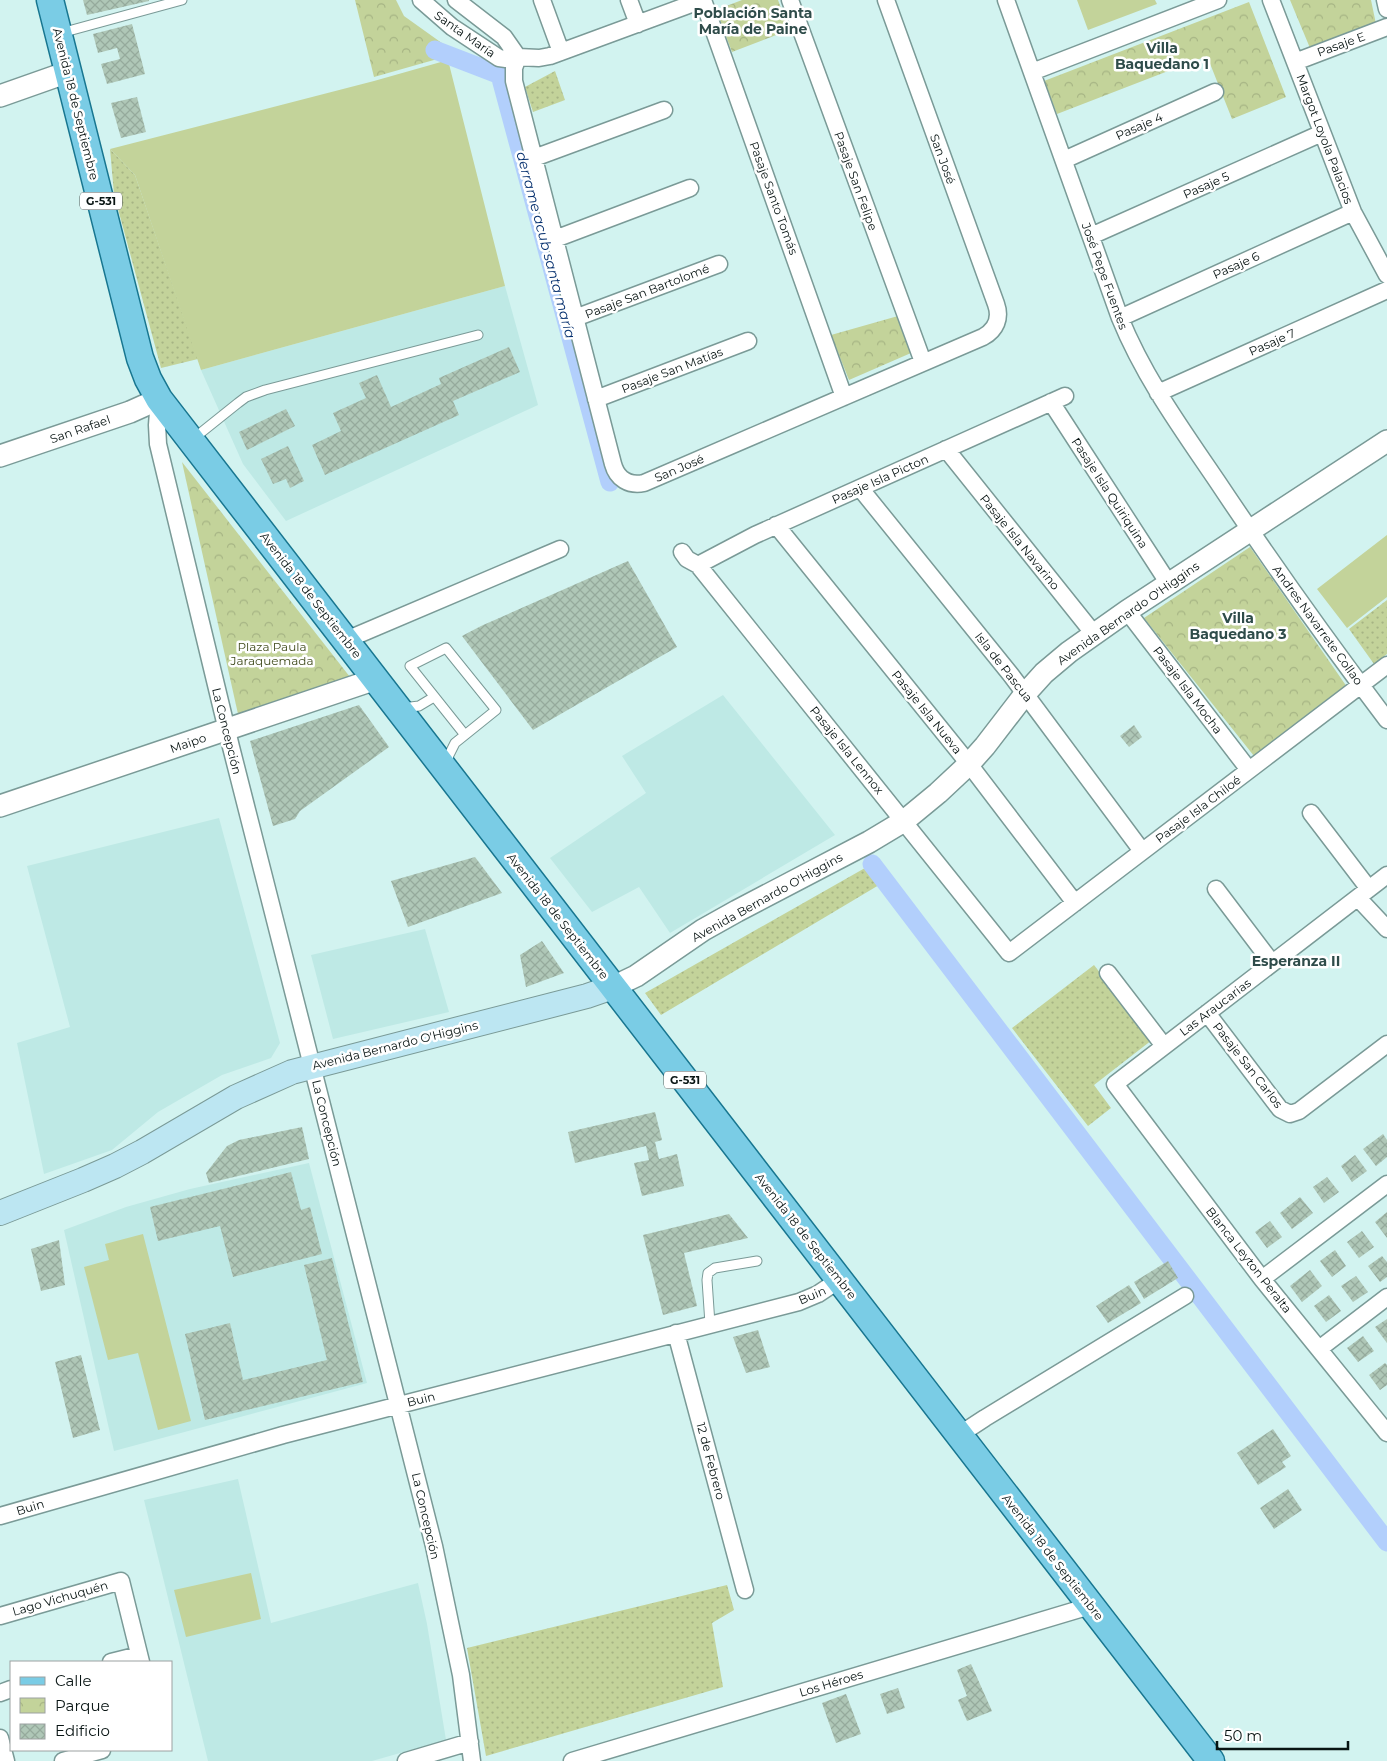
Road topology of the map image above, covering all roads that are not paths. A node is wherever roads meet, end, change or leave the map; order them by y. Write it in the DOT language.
graph roads {
  1 [pos="50,0"];
  2 [pos="182,0"];
  3 [pos="421,0"];
  4 [pos="456,0"];
  5 [pos="542,0"];
  6 [pos="629,0"];
  7 [pos="702,0"];
  8 [pos="790,0"];
  9 [pos="886,0"];
  10 [pos="1006,0"];
  11 [pos="1218,0"];
  12 [pos="1271,0"];
  13 [pos="1385,0"];
  14 [pos="1387,9"];
  15 [pos="638,24"];
  16 [pos="1387,27"];
  17 [pos="58,33"];
  18 [pos="561,52"];
  19 [pos="518,57"];
  20 [pos="1295,62"];
  21 [pos="68,72"];
  22 [pos="1032,72"];
  23 [pos="1215,92"];
  24 [pos="0,96"];
  25 [pos="664,110"];
  26 [pos="1322,133"];
  27 [pos="534,158"];
  28 [pos="1064,160"];
  29 [pos="690,188"];
  30 [pos="1353,212"];
  31 [pos="1091,236"];
  32 [pos="555,239"];
  33 [pos="719,264"];
  34 [pos="1387,275"];
  35 [pos="1387,290"];
  36 [pos="575,318"];
  37 [pos="1120,318"];
  38 [pos="478,335"];
  39 [pos="748,342"];
  40 [pos="923,362"];
  41 [pos="1158,393"];
  42 [pos="844,397"];
  43 [pos="159,399"];
  44 [pos="596,399"];
  45 [pos="1058,399"];
  46 [pos="191,440"];
  47 [pos="1386,442"];
  48 [pos="946,449"];
  49 [pos="0,456"];
  50 [pos="860,488"];
  51 [pos="776,525"];
  52 [pos="1250,530"];
  53 [pos="560,549"];
  54 [pos="682,552"];
  55 [pos="698,565"];
  56 [pos="1169,584"];
  57 [pos="1127,611"];
  58 [pos="1094,634"];
  59 [pos="346,640"];
  60 [pos="1387,665"];
  61 [pos="376,679"];
  62 [pos="1361,685"];
  63 [pos="1025,694"];
  64 [pos="434,697"];
  65 [pos="398,708"];
  66 [pos="1387,720"];
  67 [pos="226,730"];
  68 [pos="464,735"];
  69 [pos="969,764"];
  70 [pos="446,770"];
  71 [pos="1249,770"];
  72 [pos="0,806"];
  73 [pos="1311,813"];
  74 [pos="904,821"];
  75 [pos="1142,851"];
  76 [pos="1387,875"];
  77 [pos="1216,889"];
  78 [pos="1363,894"];
  79 [pos="1075,902"];
  80 [pos="1387,928"];
  81 [pos="1009,953"];
  82 [pos="1272,964"];
  83 [pos="1108,973"];
  84 [pos="613,987"];
  85 [pos="1207,1013"];
  86 [pos="1387,1044"];
  87 [pos="1164,1046"];
  88 [pos="312,1066"];
  89 [pos="1115,1084"];
  90 [pos="1387,1184"];
  91 [pos="0,1213"];
  92 [pos="757,1260"];
  93 [pos="1262,1279"];
  94 [pos="840,1280"];
  95 [pos="1185,1296"];
  96 [pos="1387,1297"];
  97 [pos="710,1324"];
  98 [pos="676,1333"];
  99 [pos="1319,1349"];
  100 [pos="398,1404"];
  101 [pos="1387,1433"];
  102 [pos="959,1436"];
  103 [pos="0,1516"];
  104 [pos="745,1590"];
  105 [pos="1090,1606"];
  106 [pos="0,1616"];
  107 [pos="140,1658"];
  108 [pos="118,1661"];
  109 [pos="0,1738"];
  110 [pos="470,1742"];
  111 [pos="98,1751"];
  112 [pos="6,1761"];
  113 [pos="63,1761"];
  114 [pos="406,1761"];
  115 [pos="472,1761"];
  116 [pos="572,1761"];
  117 [pos="1211,1761"];
  1 -- 17 [label="main road, Avenida 18 de Septiembre / G-531"];
  2 -- 17 [label="lane"];
  3 -- 19 [label="street, Santa María"];
  4 -- 19 [label="street, Santa María"];
  5 -- 18 [label="street"];
  6 -- 15 [label="street"];
  7 -- 15 [label="street"];
  7 -- 42 [label="street, Pasaje Santo Tomás"];
  8 -- 40 [label="street, Pasaje San Felipe"];
  9 -- 40 [label="street, San José"];
  10 -- 22 [label="street, José Pepe Fuentes"];
  11 -- 22 [label="street"];
  12 -- 20 [label="street, Margot Loyola Palacios"];
  13 -- 14 [label="street"];
  15 -- 18 [label="street"];
  16 -- 20 [label="street, Pasaje E"];
  17 -- 21 [label="main road, Avenida 18 de Septiembre / G-531"];
  18 -- 19 [label="street"];
  19 -- 27 [label="street, San José"];
  20 -- 26 [label="street, Margot Loyola Palacios"];
  21 -- 24 [label="street"];
  21 -- 43 [label="main road, Avenida 18 de Septiembre / G-531"];
  22 -- 28 [label="street, José Pepe Fuentes"];
  23 -- 28 [label="street, Pasaje 4"];
  25 -- 27 [label="street"];
  26 -- 30 [label="street, Margot Loyola Palacios"];
  26 -- 31 [label="street, Pasaje 5"];
  27 -- 32 [label="street, San José"];
  28 -- 31 [label="street, José Pepe Fuentes"];
  29 -- 32 [label="street"];
  30 -- 34 [label="street, Margot Loyola Palacios"];
  30 -- 37 [label="street, Pasaje 6"];
  31 -- 37 [label="street, José Pepe Fuentes"];
  32 -- 36 [label="street, San José"];
  33 -- 36 [label="street, Pasaje San Bartolomé"];
  35 -- 41 [label="street, Pasaje 7"];
  36 -- 44 [label="street, San José"];
  37 -- 41 [label="street, José Pepe Fuentes"];
  38 -- 46 [label="lane"];
  39 -- 44 [label="street, Pasaje San Matías"];
  40 -- 42 [label="street, San José"];
  41 -- 52 [label="street, José Pepe Fuentes"];
  42 -- 44 [label="street, San José"];
  43 -- 46 [label="main road, Avenida 18 de Septiembre / G-531"];
  43 -- 49 [label="street, San Rafael"];
  43 -- 67 [label="street, La Concepción"];
  45 -- 48 [label="street, Pasaje Isla Picton"];
  45 -- 56 [label="street, Pasaje Isla Quiriquina"];
  46 -- 59 [label="main road, Avenida 18 de Septiembre / G-531"];
  47 -- 52 [label="street, Avenida Bernardo O'Higgins"];
  48 -- 50 [label="street, Pasaje Isla Picton"];
  48 -- 58 [label="street, Pasaje Isla Navarino"];
  50 -- 51 [label="street, Pasaje Isla Picton"];
  50 -- 63 [label="street, Isla de Pascua"];
  51 -- 55 [label="street, Pasaje Isla Picton"];
  51 -- 69 [label="street, Pasaje Isla Nueva"];
  52 -- 56 [label="street, Avenida Bernardo O'Higgins"];
  52 -- 62 [label="street, Andres Navarrete Collao"];
  53 -- 59 [label="street"];
  54 -- 55 [label="street, Pasaje Isla Lennox"];
  55 -- 74 [label="street, Pasaje Isla Lennox"];
  56 -- 57 [label="street, Avenida Bernardo O'Higgins"];
  57 -- 58 [label="street, Avenida Bernardo O'Higgins"];
  57 -- 71 [label="street, Pasaje Isla Mocha"];
  58 -- 63 [label="street, Avenida Bernardo O'Higgins"];
  59 -- 61 [label="main road, Avenida 18 de Septiembre / G-531"];
  60 -- 62 [label="street, Pasaje Isla Chiloé"];
  61 -- 65 [label="main road, Avenida 18 de Septiembre / G-531"];
  61 -- 67 [label="street, Maipo"];
  62 -- 66 [label="street, Andres Navarrete Collao"];
  62 -- 71 [label="street, Pasaje Isla Chiloé"];
  63 -- 69 [label="street, Avenida Bernardo O'Higgins"];
  63 -- 75 [label="street, Isla de Pascua"];
  64 -- 65 [label="lane"];
  64 -- 68 [label="lane"];
  64 -- 68 [label="lane"];
  65 -- 70 [label="main road, Avenida 18 de Septiembre / G-531"];
  67 -- 72 [label="street, Maipo"];
  67 -- 88 [label="street, La Concepción"];
  68 -- 70 [label="lane"];
  69 -- 74 [label="street, Avenida Bernardo O'Higgins"];
  69 -- 79 [label="street, Pasaje Isla Nueva"];
  70 -- 84 [label="main road, Avenida 18 de Septiembre / G-531"];
  71 -- 75 [label="street, Pasaje Isla Chiloé"];
  73 -- 78 [label="street"];
  74 -- 81 [label="street, Pasaje Isla Lennox"];
  74 -- 84 [label="street, Avenida Bernardo O'Higgins"];
  75 -- 79 [label="street, Pasaje Isla Chiloé"];
  76 -- 78 [label="street, Las Araucarias"];
  77 -- 82 [label="street"];
  78 -- 80 [label="street"];
  78 -- 82 [label="street, Las Araucarias"];
  79 -- 81 [label="street, Pasaje Isla Chiloé"];
  82 -- 85 [label="street, Las Araucarias"];
  83 -- 87 [label="street"];
  84 -- 88 [label="main road, Avenida Bernardo O'Higgins"];
  84 -- 94 [label="main road, Avenida 18 de Septiembre / G-531"];
  85 -- 86 [label="street, Pasaje San Carlos"];
  85 -- 87 [label="street, Las Araucarias"];
  87 -- 89 [label="street, Las Araucarias"];
  88 -- 91 [label="main road, Avenida Bernardo O'Higgins"];
  88 -- 100 [label="street, La Concepción"];
  89 -- 93 [label="street, Blanca Leyton Peralta"];
  90 -- 93 [label="street"];
  92 -- 97 [label="lane"];
  93 -- 99 [label="street, Blanca Leyton Peralta"];
  94 -- 97 [label="street, Buin"];
  94 -- 102 [label="main road, Avenida 18 de Septiembre / G-531"];
  95 -- 102 [label="street"];
  96 -- 99 [label="street"];
  97 -- 98 [label="street, Buin"];
  98 -- 100 [label="street, Buin"];
  98 -- 104 [label="street, 12 de Febrero"];
  99 -- 101 [label="street, Blanca Leyton Peralta"];
  100 -- 103 [label="street, Buin"];
  100 -- 110 [label="street, La Concepción"];
  102 -- 105 [label="main road, Avenida 18 de Septiembre / G-531"];
  105 -- 116 [label="street, Los Héroes"];
  105 -- 117 [label="main road, Avenida 18 de Septiembre / G-531"];
  106 -- 107 [label="street, Lago Vichuquén"];
  107 -- 108 [label="street"];
  109 -- 112 [label="street"];
  110 -- 114 [label="street"];
  110 -- 115 [label="street, La Concepción"];
  111 -- 113 [label="street"];
}
